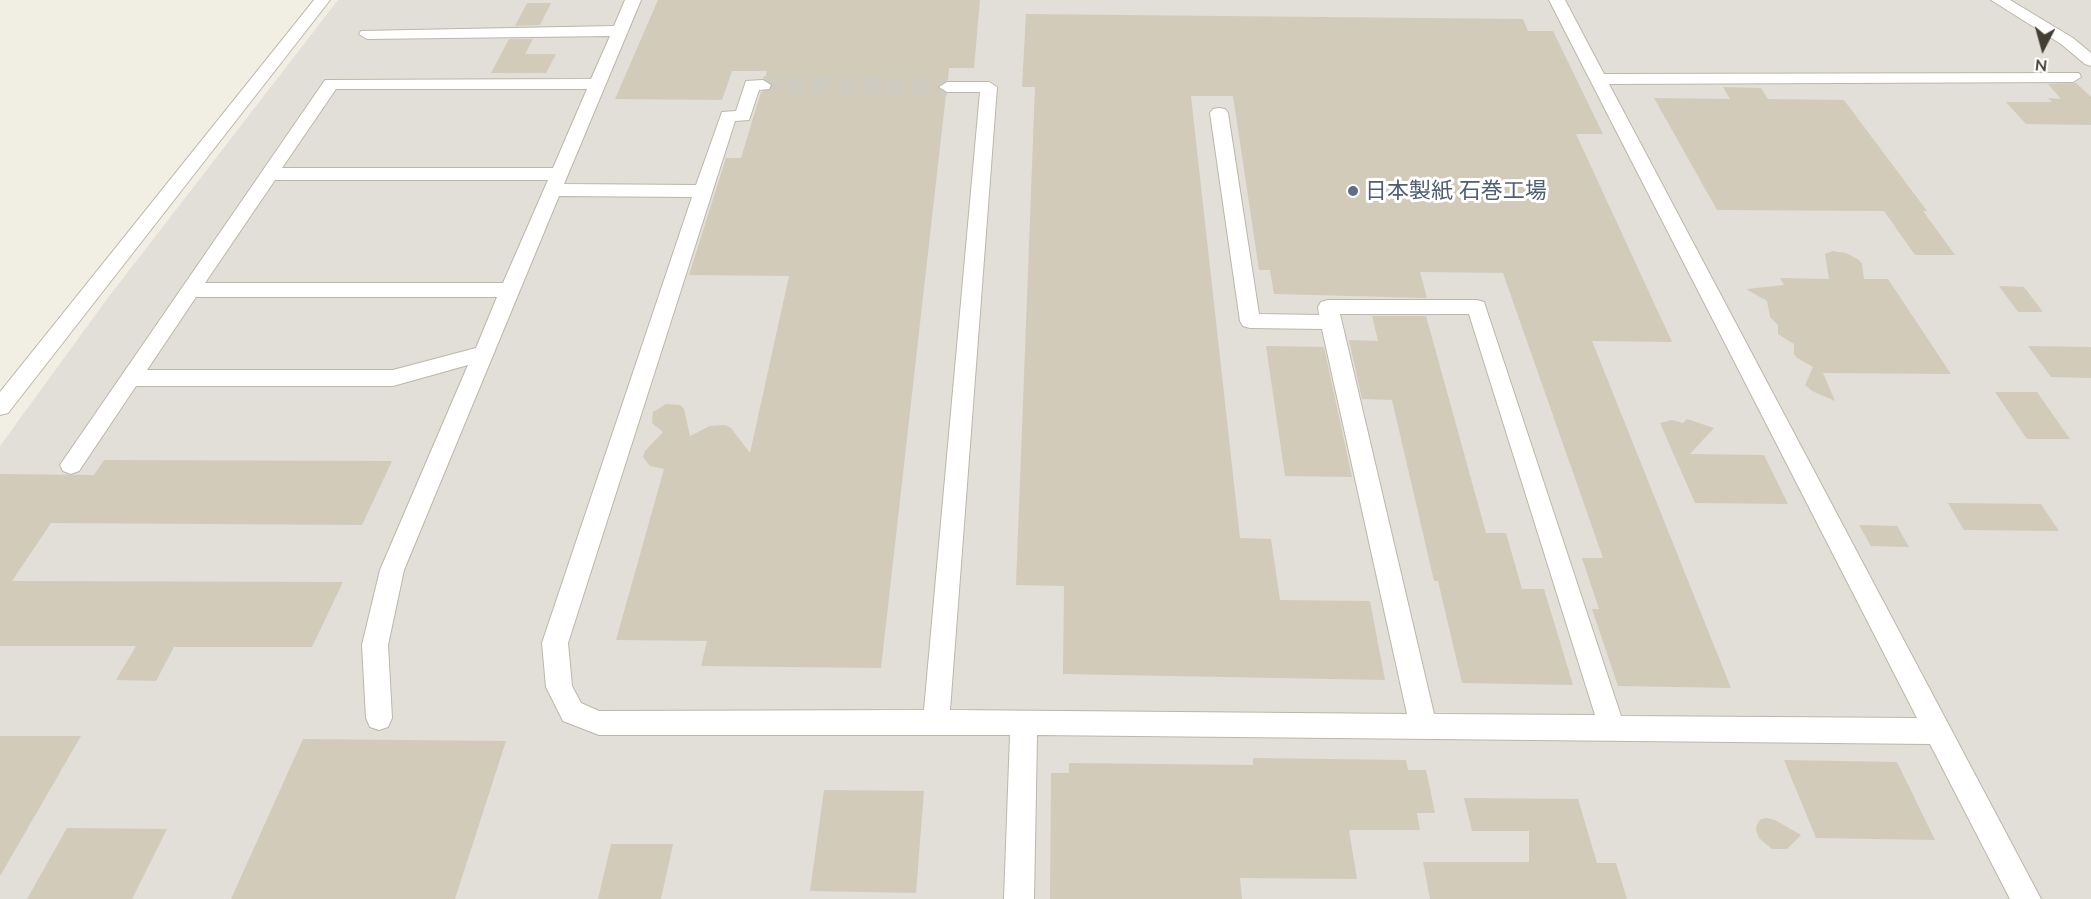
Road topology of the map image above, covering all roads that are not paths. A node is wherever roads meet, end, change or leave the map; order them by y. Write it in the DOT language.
graph roads {
  1 [pos="322,0"];
  2 [pos="633,0"];
  3 [pos="1557,0"];
  4 [pos="1999,0"];
  5 [pos="620,31"];
  6 [pos="367,33"];
  7 [pos="2091,61"];
  8 [pos="2073,77"];
  9 [pos="1599,79"];
  10 [pos="597,84"];
  11 [pos="763,85"];
  12 [pos="947,87"];
  13 [pos="1219,113"];
  14 [pos="270,174"];
  15 [pos="556,182"];
  16 [pos="704,191"];
  17 [pos="510,290"];
  18 [pos="190,291"];
  19 [pos="1331,322"];
  20 [pos="484,353"];
  21 [pos="130,378"];
  22 [pos="0,407"];
  23 [pos="71,465"];
  24 [pos="379,718"];
  25 [pos="936,722"];
  26 [pos="1024,723"];
  27 [pos="1423,726"];
  28 [pos="1612,728"];
  29 [pos="1938,731"];
  30 [pos="1019,899"];
  31 [pos="2026,899"];
  1 -- 22 [label="street"];
  2 -- 5 [label="street"];
  3 -- 9 [label="street"];
  4 -- 7 [label="street"];
  5 -- 6 [label="street"];
  5 -- 10 [label="street"];
  8 -- 9 [label="street"];
  9 -- 29 [label="street"];
  10 -- 14 [label="street"];
  10 -- 15 [label="street"];
  11 -- 16 [label="street"];
  12 -- 25 [label="street"];
  13 -- 19 [label="street"];
  14 -- 15 [label="street"];
  14 -- 18 [label="street"];
  15 -- 16 [label="street"];
  15 -- 17 [label="street"];
  16 -- 25 [label="street"];
  17 -- 18 [label="street"];
  17 -- 20 [label="street"];
  18 -- 21 [label="street"];
  19 -- 27 [label="street"];
  19 -- 28 [label="street"];
  20 -- 21 [label="street"];
  20 -- 24 [label="street"];
  21 -- 23 [label="street"];
  25 -- 26 [label="street"];
  26 -- 27 [label="street"];
  26 -- 30 [label="street"];
  27 -- 28 [label="street"];
  28 -- 29 [label="street"];
  29 -- 31 [label="street"];
}
